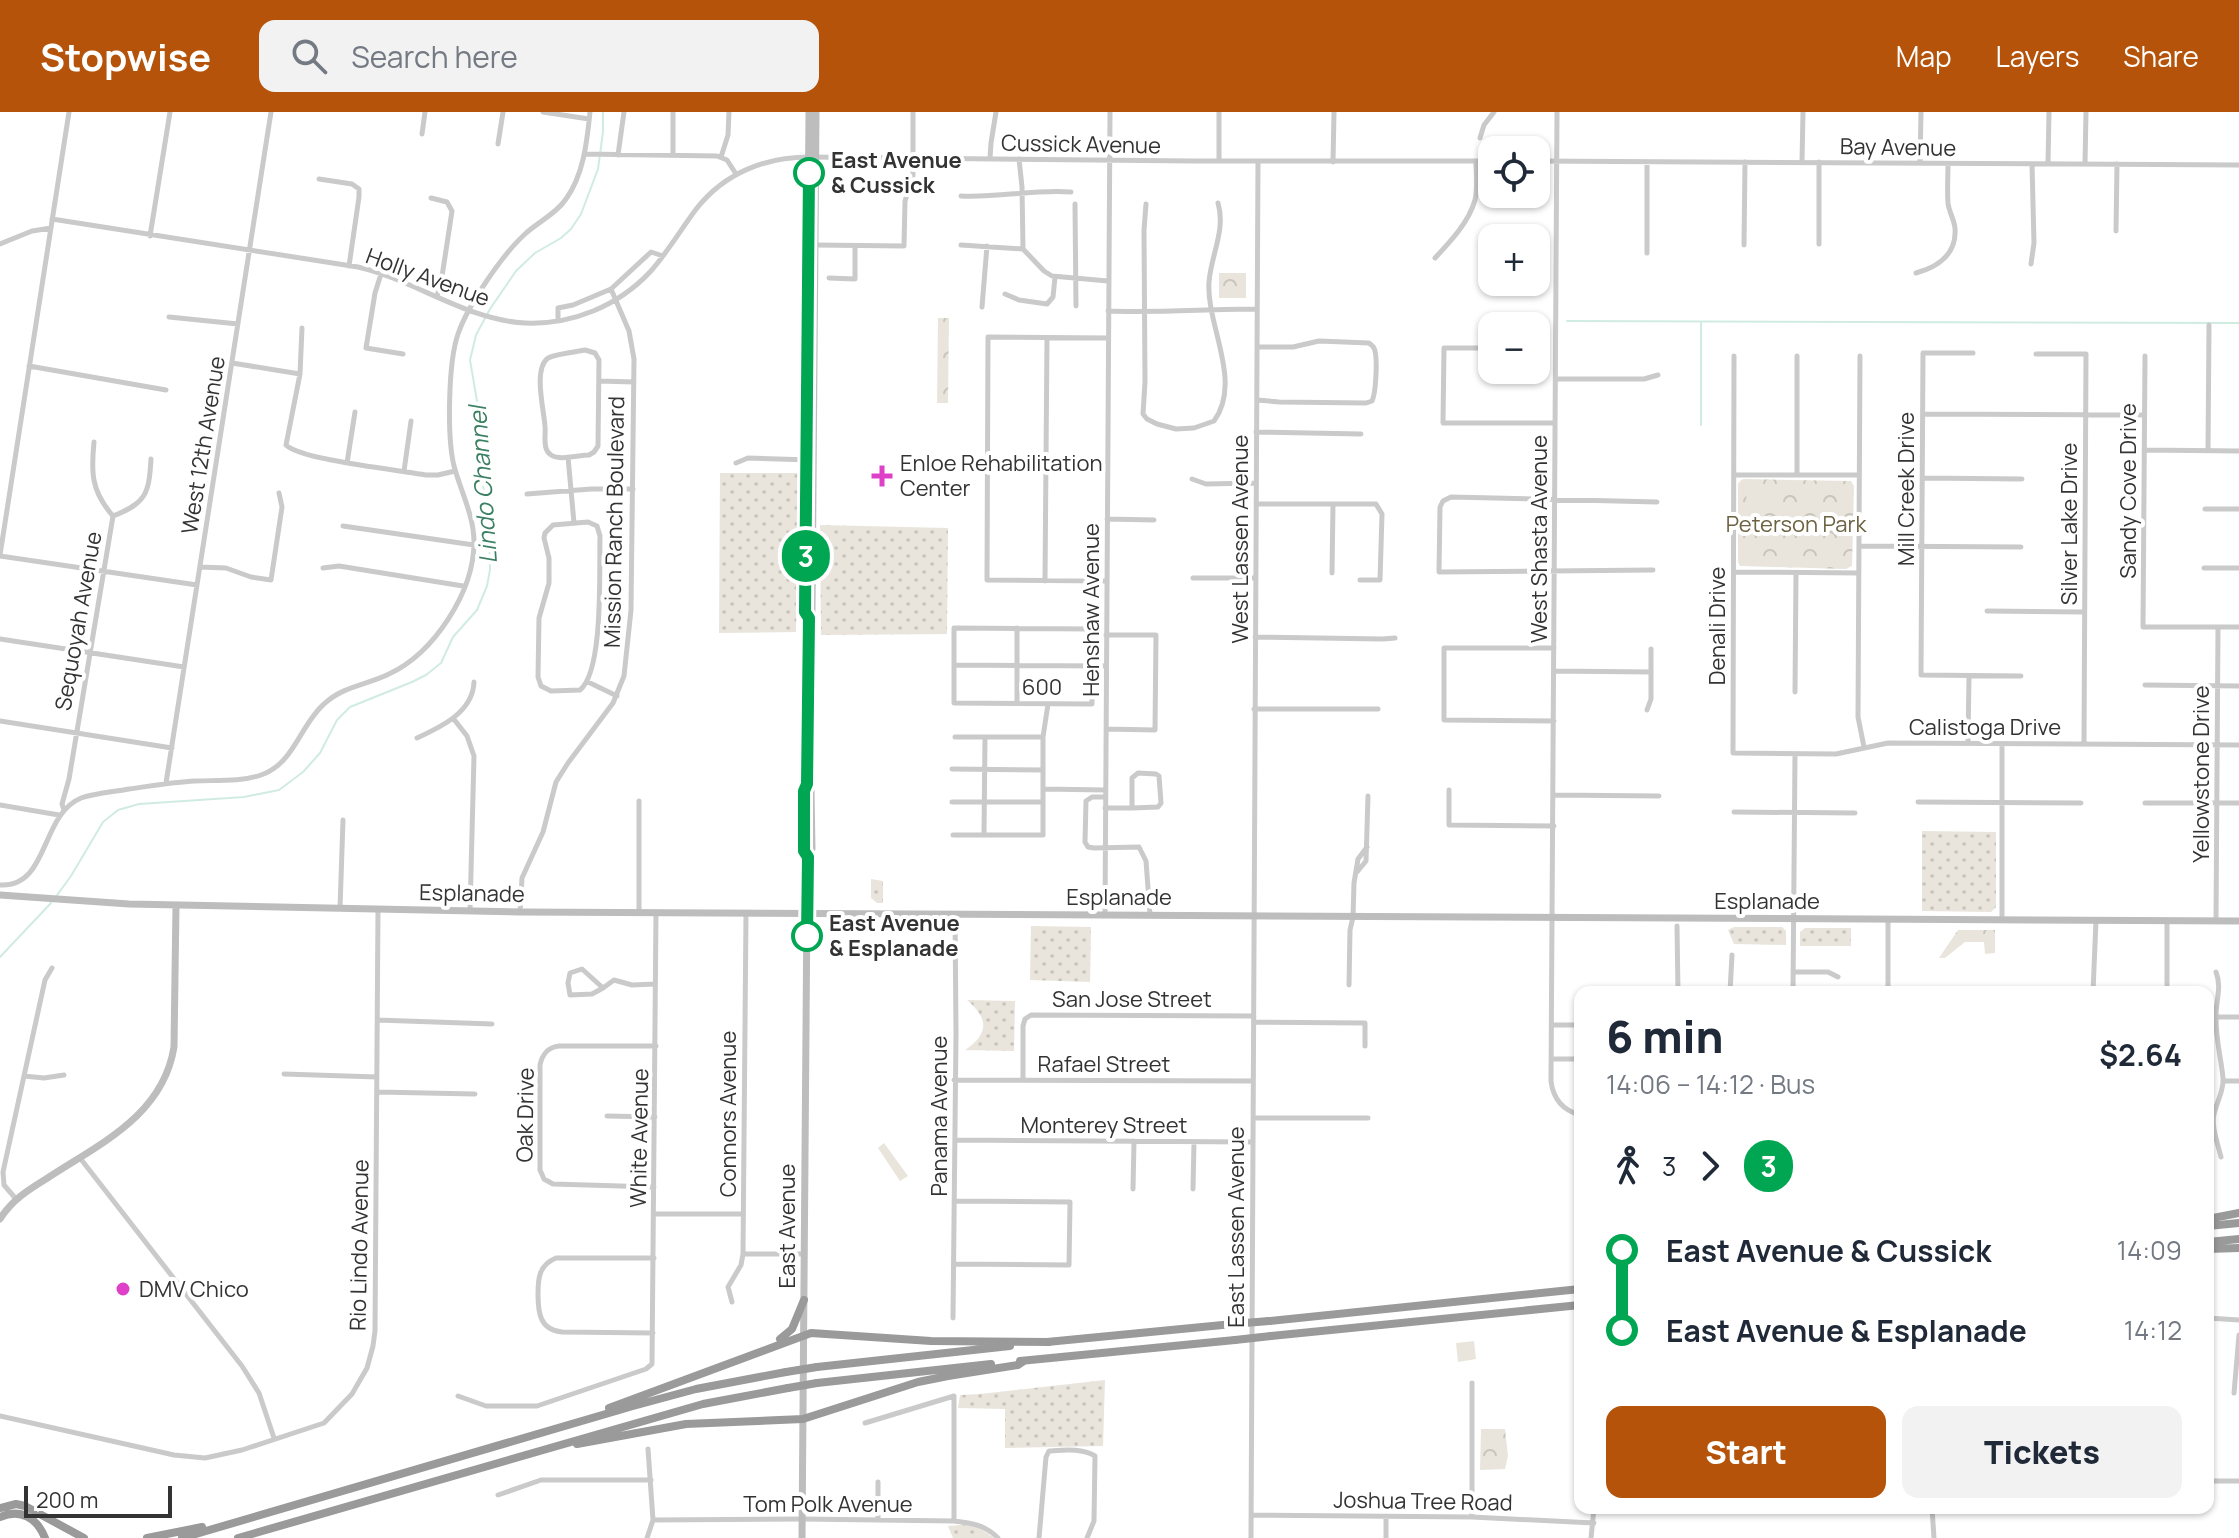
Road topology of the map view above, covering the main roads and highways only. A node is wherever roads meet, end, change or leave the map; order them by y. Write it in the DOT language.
graph roads {
  1 [pos="809,112"];
  2 [pos="816,112"];
  3 [pos="812,157"];
  4 [pos="810,460"];
  5 [pos="0,895"];
  6 [pos="176,905"];
  7 [pos="807,913"];
  8 [pos="2239,921"];
  9 [pos="2239,1213"];
  10 [pos="2214,1218"];
  11 [pos="0,1219"];
  12 [pos="2239,1223"];
  13 [pos="2214,1225"];
  14 [pos="2239,1239"];
  15 [pos="2214,1241"];
  16 [pos="2239,1248"];
  17 [pos="2214,1249"];
  18 [pos="1574,1290"];
  19 [pos="804,1300"];
  20 [pos="1574,1306"];
  21 [pos="803,1335"];
  22 [pos="1050,1342"];
  23 [pos="1024,1361"];
  24 [pos="732,1362"];
  25 [pos="803,1419"];
  26 [pos="568,1425"];
  27 [pos="544,1449"];
  28 [pos="0,1508"];
  29 [pos="0,1517"];
  30 [pos="215,1528"];
  31 [pos="45,1538"];
  32 [pos="84,1538"];
  33 [pos="147,1538"];
  34 [pos="182,1538"];
  35 [pos="238,1538"];
  36 [pos="802,1538"];
  1 -- 3 [label="main road"];
  2 -- 3 [label="main road"];
  3 -- 4 [label="main road"];
  3 -- 4 [label="main road"];
  4 -- 7 [label="main road, East Avenue"];
  5 -- 6 [label="main road, Esplanade"];
  6 -- 7 [label="main road, Esplanade"];
  6 -- 11 [label="main road"];
  7 -- 8 [label="main road, Esplanade"];
  7 -- 19 [label="main road, East Avenue"];
  9 -- 10 [label="highway"];
  12 -- 13 [label="highway"];
  14 -- 15 [label="highway"];
  16 -- 17 [label="highway"];
  18 -- 22 [label="highway, bridge"];
  19 -- 21 [label="main road, East Avenue"];
  19 -- 24 [label="highway"];
  20 -- 23 [label="highway, bridge"];
  21 -- 22 [label="highway"];
  21 -- 24 [label="highway"];
  21 -- 25 [label="main road, East Avenue"];
  22 -- 26 [label="highway, bridge"];
  23 -- 25 [label="highway"];
  23 -- 27 [label="highway, bridge"];
  24 -- 26 [label="highway"];
  25 -- 27 [label="highway"];
  25 -- 36 [label="main road, East Avenue"];
  26 -- 30 [label="highway"];
  27 -- 35 [label="highway"];
  28 -- 32 [label="highway"];
  29 -- 31 [label="highway"];
  30 -- 33 [label="highway"];
  30 -- 34 [label="highway"];
}
